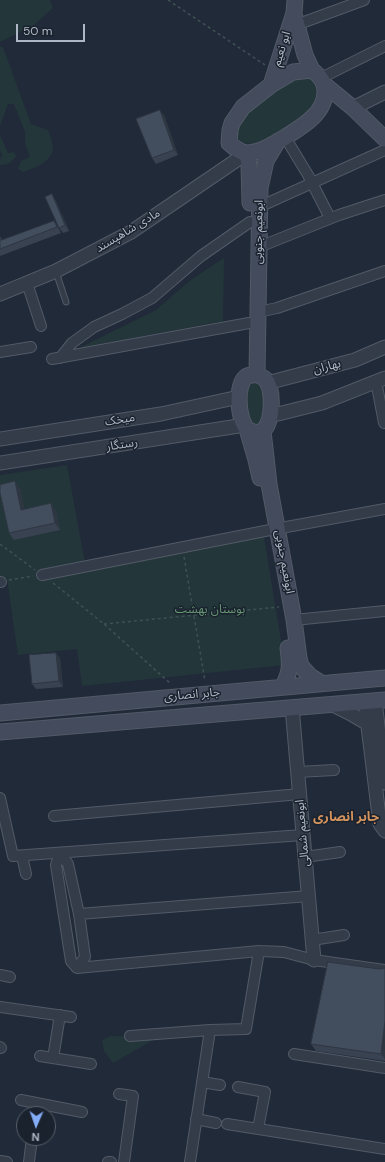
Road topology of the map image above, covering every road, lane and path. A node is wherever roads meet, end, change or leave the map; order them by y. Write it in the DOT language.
graph roads {
  1 [pos="168,0"];
  2 [pos="364,0"];
  3 [pos="295,12"];
  4 [pos="385,46"];
  5 [pos="273,78"];
  6 [pos="319,78"];
  7 [pos="385,92"];
  8 [pos="353,108"];
  9 [pos="317,113"];
  10 [pos="282,139"];
  11 [pos="385,139"];
  12 [pos="385,150"];
  13 [pos="247,153"];
  14 [pos="312,184"];
  15 [pos="385,200"];
  16 [pos="260,207"];
  17 [pos="330,218"];
  18 [pos="250,222"];
  19 [pos="259,247"];
  20 [pos="56,271"];
  21 [pos="385,271"];
  22 [pos="27,283"];
  23 [pos="0,294"];
  24 [pos="66,302"];
  25 [pos="253,317"];
  26 [pos="42,326"];
  27 [pos="31,347"];
  28 [pos="385,347"];
  29 [pos="0,352"];
  30 [pos="257,378"];
  31 [pos="381,379"];
  32 [pos="239,397"];
  33 [pos="271,413"];
  34 [pos="384,423"];
  35 [pos="246,427"];
  36 [pos="263,430"];
  37 [pos="0,438"];
  38 [pos="0,464"];
  39 [pos="385,510"];
  40 [pos="274,529"];
  41 [pos="0,544"];
  42 [pos="184,552"];
  43 [pos="42,575"];
  44 [pos="1,582"];
  45 [pos="276,607"];
  46 [pos="385,611"];
  47 [pos="194,614"];
  48 [pos="294,620"];
  49 [pos="104,624"];
  50 [pos="204,674"];
  51 [pos="374,679"];
  52 [pos="321,683"];
  53 [pos="282,686"];
  54 [pos="184,695"];
  55 [pos="375,701"];
  56 [pos="331,704"];
  57 [pos="292,707"];
  58 [pos="1,713"];
  59 [pos="377,721"];
  60 [pos="2,731"];
  61 [pos="334,770"];
  62 [pos="298,772"];
  63 [pos="385,783"];
  64 [pos="300,794"];
  65 [pos="0,798"];
  66 [pos="54,816"];
  67 [pos="385,831"];
  68 [pos="303,835"];
  69 [pos="340,852"];
  70 [pos="60,853"];
  71 [pos="22,856"];
  72 [pos="305,856"];
  73 [pos="26,874"];
  74 [pos="73,886"];
  75 [pos="59,889"];
  76 [pos="309,896"];
  77 [pos="79,918"];
  78 [pos="65,924"];
  79 [pos="344,935"];
  80 [pos="312,940"];
  81 [pos="259,951"];
  82 [pos="314,960"];
  83 [pos="78,968"];
  84 [pos="385,970"];
  85 [pos="0,975"];
  86 [pos="10,977"];
  87 [pos="0,1007"];
  88 [pos="60,1015"];
  89 [pos="71,1017"];
  90 [pos="210,1030"];
  91 [pos="130,1036"];
  92 [pos="294,1054"];
  93 [pos="40,1056"];
  94 [pos="53,1058"];
  95 [pos="91,1064"];
  96 [pos="385,1068"];
  97 [pos="202,1082"];
  98 [pos="220,1085"];
  99 [pos="238,1087"];
  100 [pos="119,1094"];
  101 [pos="21,1100"];
  102 [pos="37,1104"];
  103 [pos="82,1112"];
  104 [pos="196,1119"];
  105 [pos="216,1123"];
  106 [pos="228,1124"];
  107 [pos="258,1129"];
  108 [pos="31,1146"];
  109 [pos="385,1149"];
  110 [pos="0,1161"];
  111 [pos="7,1162"];
  112 [pos="29,1162"];
  113 [pos="124,1162"];
  114 [pos="190,1162"];
  1 -- 5 [label="path"];
  2 -- 3 [label="street"];
  3 -- 5 [label="main road, ابو نعیم"];
  3 -- 6 [label="main road, ابو نعیم"];
  4 -- 6 [label="street"];
  5 -- 6 [label="main road"];
  5 -- 13 [label="main road"];
  6 -- 8 [label="main road"];
  6 -- 9 [label="main road"];
  7 -- 8 [label="street"];
  8 -- 9 [label="main road"];
  8 -- 11 [label="main road"];
  9 -- 10 [label="main road"];
  10 -- 13 [label="main road"];
  10 -- 14 [label="street"];
  10 -- 16 [label="main road, ابونعیم جنوبی"];
  12 -- 14 [label="street"];
  13 -- 18 [label="main road, ابونعیم جنوبی"];
  13 -- 20 [label="street, مادی شاهپسند"];
  14 -- 16 [label="street"];
  14 -- 17 [label="street"];
  15 -- 17 [label="street"];
  16 -- 19 [label="main road, ابونعیم جنوبی"];
  17 -- 19 [label="street"];
  18 -- 25 [label="main road, ابونعیم جنوبی"];
  18 -- 25 [label="street"];
  19 -- 25 [label="main road, ابونعیم جنوبی"];
  20 -- 22 [label="street, مادی شاهپسند"];
  20 -- 24 [label="lane"];
  21 -- 25 [label="street"];
  22 -- 23 [label="street, مادی شاهپسند"];
  22 -- 26 [label="street"];
  25 -- 30 [label="main road, ابونعیم جنوبی"];
  27 -- 29 [label="street"];
  28 -- 30 [label="street, بهاران"];
  30 -- 32 [label="main road"];
  30 -- 33 [label="main road"];
  31 -- 33 [label="street"];
  31 -- 34 [label="street"];
  32 -- 35 [label="main road"];
  32 -- 37 [label="street, میخک"];
  33 -- 36 [label="main road"];
  35 -- 36 [label="main road"];
  35 -- 38 [label="street, رستگار"];
  35 -- 40 [label="main road, ابونعیم جنوبی"];
  36 -- 40 [label="main road, ابونعیم جنوبی"];
  39 -- 40 [label="street"];
  40 -- 43 [label="street"];
  40 -- 48 [label="main road, ابونعیم جنوبی"];
  40 -- 53 [label="main road, ابونعیم جنوبی"];
  41 -- 43 [label="path"];
  42 -- 47 [label="path"];
  43 -- 44 [label="path"];
  43 -- 49 [label="path"];
  45 -- 47 [label="path"];
  46 -- 48 [label="street"];
  47 -- 49 [label="path"];
  47 -- 50 [label="path"];
  48 -- 52 [label="main road, ابونعیم جنوبی"];
  49 -- 54 [label="path"];
  51 -- 52 [label="main road, جابر انصاری"];
  51 -- 55 [label="main road"];
  52 -- 53 [label="main road, جابر انصاری"];
  53 -- 54 [label="main road, جابر انصاری"];
  54 -- 58 [label="main road, جابر انصاری"];
  55 -- 56 [label="main road, جابر انصاری"];
  55 -- 59 [label="street"];
  56 -- 57 [label="main road, جابر انصاری"];
  56 -- 59 [label="street"];
  57 -- 60 [label="main road, جابر انصاری"];
  57 -- 62 [label="street, ابونعیم شمالی"];
  59 -- 63 [label="street"];
  59 -- 67 [label="street"];
  61 -- 62 [label="street"];
  62 -- 64 [label="street, ابونعیم شمالی"];
  64 -- 66 [label="street"];
  64 -- 68 [label="street, ابونعیم شمالی"];
  65 -- 71 [label="street"];
  68 -- 70 [label="street"];
  68 -- 72 [label="street, ابونعیم شمالی"];
  69 -- 72 [label="street"];
  70 -- 71 [label="street"];
  70 -- 74 [label="street"];
  70 -- 75 [label="street"];
  71 -- 73 [label="street"];
  72 -- 76 [label="street, ابونعیم شمالی"];
  74 -- 75 [label="street"];
  74 -- 77 [label="street"];
  75 -- 78 [label="street"];
  76 -- 77 [label="street"];
  76 -- 80 [label="street, ابونعیم شمالی"];
  77 -- 78 [label="street"];
  77 -- 83 [label="street"];
  78 -- 83 [label="street"];
  79 -- 80 [label="street"];
  80 -- 82 [label="street, ابونعیم شمالی"];
  81 -- 82 [label="street"];
  81 -- 83 [label="street"];
  81 -- 90 [label="street"];
  82 -- 84 [label="street"];
  85 -- 86 [label="street"];
  87 -- 88 [label="street"];
  88 -- 89 [label="street"];
  88 -- 94 [label="street"];
  90 -- 91 [label="street"];
  90 -- 97 [label="street"];
  92 -- 96 [label="street"];
  93 -- 94 [label="street"];
  94 -- 95 [label="street"];
  97 -- 98 [label="street"];
  97 -- 104 [label="street"];
  99 -- 107 [label="street"];
  100 -- 113 [label="street"];
  101 -- 102 [label="street"];
  102 -- 103 [label="street"];
  104 -- 105 [label="street"];
  104 -- 114 [label="street"];
  106 -- 107 [label="street"];
  107 -- 109 [label="street"];
  108 -- 112 [label="street"];
  110 -- 111 [label="street"];
}
